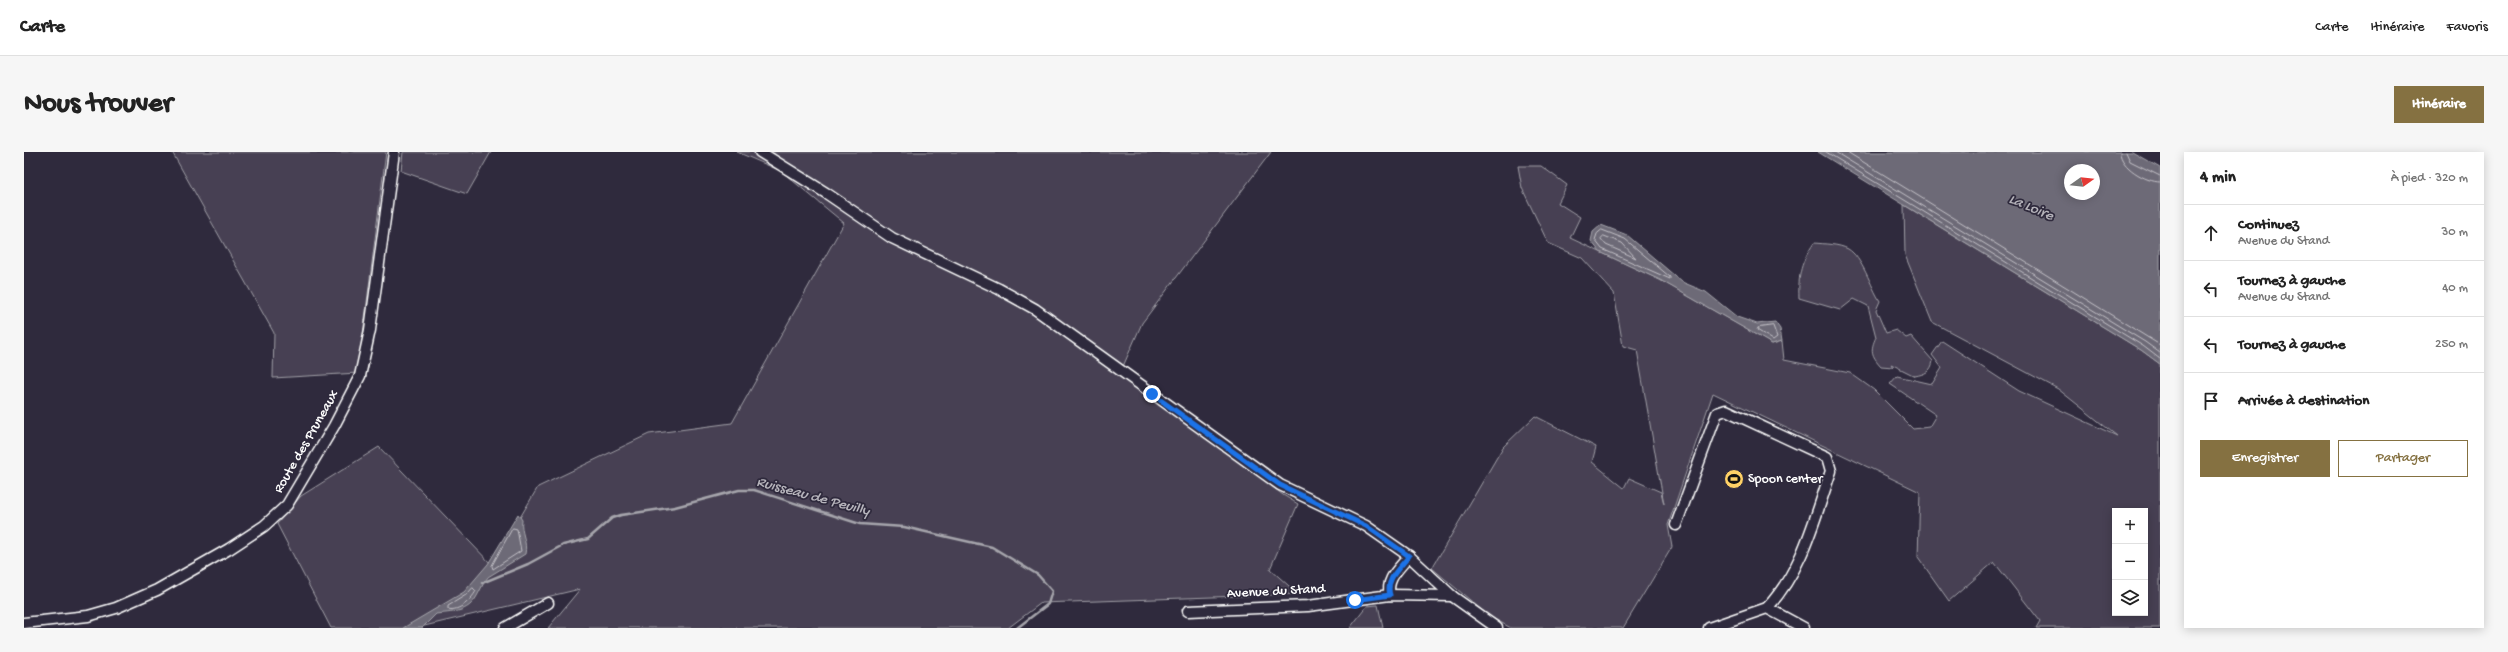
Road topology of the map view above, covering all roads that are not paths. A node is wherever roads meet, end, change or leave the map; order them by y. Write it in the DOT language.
graph roads {
  1 [pos="394,152"];
  2 [pos="760,152"];
  3 [pos="1676,524"];
  4 [pos="1409,556"];
  5 [pos="1390,595"];
  6 [pos="1452,596"];
  7 [pos="548,603"];
  8 [pos="1767,608"];
  9 [pos="1188,611"];
  10 [pos="24,623"];
  11 [pos="505,628"];
  12 [pos="1497,628"];
  13 [pos="1709,628"];
  14 [pos="1804,628"];
  1 -- 10 [label="street, Route des Pruneaux"];
  2 -- 4 [label="street"];
  3 -- 8 [label="street"];
  4 -- 5 [label="street"];
  4 -- 6 [label="street"];
  5 -- 6 [label="street, Avenue du Stand"];
  5 -- 9 [label="street, Avenue du Stand"];
  6 -- 12 [label="street"];
  7 -- 11 [label="street"];
  8 -- 13 [label="street"];
  8 -- 14 [label="street"];
}
